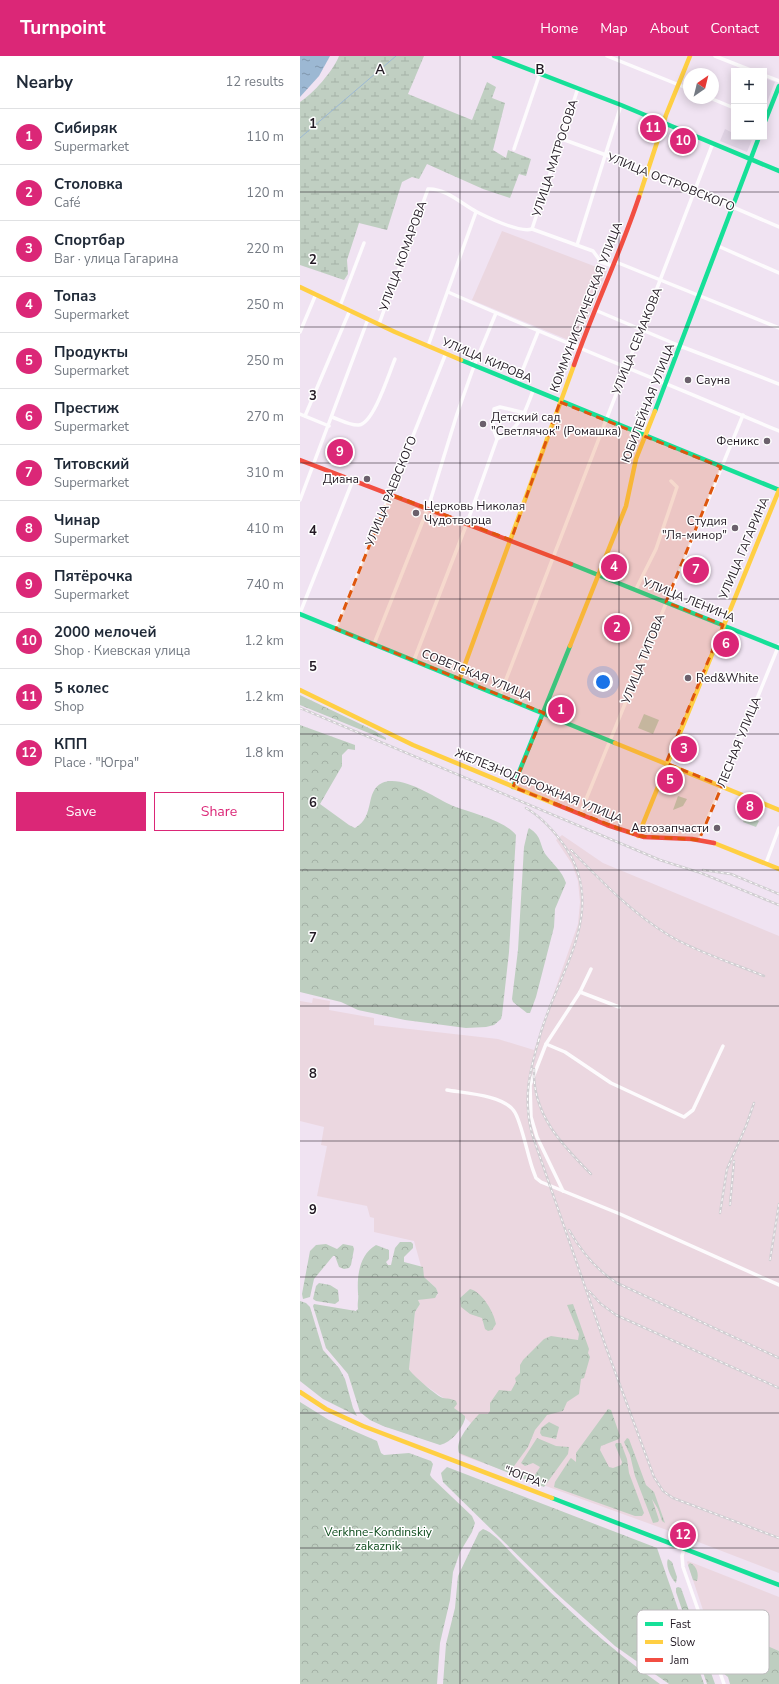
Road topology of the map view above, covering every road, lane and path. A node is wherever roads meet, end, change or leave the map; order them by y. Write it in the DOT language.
graph roads {
  1 [pos="494,56"];
  2 [pos="607,56"];
  3 [pos="690,56"];
  4 [pos="715,56"];
  5 [pos="745,68"];
  6 [pos="540,73"];
  7 [pos="767,76"];
  8 [pos="779,81"];
  9 [pos="678,85"];
  10 [pos="779,86"];
  11 [pos="683,87"];
  12 [pos="578,88"];
  13 [pos="719,102"];
  14 [pos="621,105"];
  15 [pos="731,107"];
  16 [pos="767,116"];
  17 [pos="664,122"];
  18 [pos="562,139"];
  19 [pos="758,140"];
  20 [pos="713,143"];
  21 [pos="514,149"];
  22 [pos="605,154"];
  23 [pos="751,159"];
  24 [pos="647,170"];
  25 [pos="779,171"];
  26 [pos="695,191"];
  27 [pos="733,207"];
  28 [pos="476,212"];
  29 [pos="779,227"];
  30 [pos="532,229"];
  31 [pos="364,243"];
  32 [pos="577,245"];
  33 [pos="718,246"];
  34 [pos="615,264"];
  35 [pos="779,273"];
  36 [pos="661,280"];
  37 [pos="300,287"];
  38 [pos="448,292"];
  39 [pos="316,294"];
  40 [pos="700,295"];
  41 [pos="340,306"];
  42 [pos="350,310"];
  43 [pos="595,310"];
  44 [pos="496,313"];
  45 [pos="368,319"];
  46 [pos="379,324"];
  47 [pos="779,328"];
  48 [pos="641,329"];
  49 [pos="300,332"];
  50 [pos="538,332"];
  51 [pos="428,346"];
  52 [pos="680,346"];
  53 [pos="580,347"];
  54 [pos="446,353"];
  55 [pos="395,359"];
  56 [pos="474,366"];
  57 [pos="626,366"];
  58 [pos="518,384"];
  59 [pos="665,384"];
  60 [pos="779,384"];
  61 [pos="533,391"];
  62 [pos="560,402"];
  63 [pos="525,412"];
  64 [pos="300,414"];
  65 [pos="743,415"];
  66 [pos="305,416"];
  67 [pos="332,417"];
  68 [pos="606,420"];
  69 [pos="329,426"];
  70 [pos="779,431"];
  71 [pos="645,436"];
  72 [pos="497,439"];
  73 [pos="300,460"];
  74 [pos="314,466"];
  75 [pos="721,466"];
  76 [pos="353,480"];
  77 [pos="671,481"];
  78 [pos="779,490"];
  79 [pos="390,494"];
  80 [pos="300,500"];
  81 [pos="428,508"];
  82 [pos="467,523"];
  83 [pos="511,540"];
  84 [pos="554,557"];
  85 [pos="599,575"];
  86 [pos="636,589"];
  87 [pos="666,602"];
  88 [pos="300,613"];
  89 [pos="723,625"];
  90 [pos="336,629"];
  91 [pos="374,644"];
  92 [pos="779,647"];
  93 [pos="414,660"];
  94 [pos="460,678"];
  95 [pos="300,690"];
  96 [pos="500,695"];
  97 [pos="544,713"];
  98 [pos="610,740"];
  99 [pos="666,763"];
  100 [pos="722,786"];
  101 [pos="513,787"];
  102 [pos="779,810"];
  103 [pos="580,814"];
  104 [pos="779,828"];
  105 [pos="638,836"];
  106 [pos="699,840"];
  107 [pos="766,863"];
  108 [pos="779,869"];
  109 [pos="591,969"];
  110 [pos="580,992"];
  111 [pos="619,1007"];
  112 [pos="546,1044"];
  113 [pos="723,1046"];
  114 [pos="447,1090"];
  115 [pos="563,1191"];
  116 [pos="779,1285"];
  117 [pos="300,1392"];
  118 [pos="684,1549"];
  119 [pos="779,1586"];
  120 [pos="698,1610"];
  121 [pos="720,1674"];
  122 [pos="724,1684"];
  1 -- 6 [label="main road"];
  2 -- 9 [label="street"];
  3 -- 9 [label="main road, КОММУНИСТИЧЕСКАЯ УЛИЦА"];
  4 -- 5 [label="street"];
  6 -- 12 [label="main road"];
  6 -- 21 [label="street"];
  7 -- 8 [label="street"];
  9 -- 11 [label="street"];
  9 -- 17 [label="main road, КОММУНИСТИЧЕСКАЯ УЛИЦА"];
  10 -- 16 [label="main road"];
  12 -- 14 [label="main road"];
  12 -- 18 [label="street, УЛИЦА МАТРОСОВА"];
  13 -- 15 [label="street"];
  14 -- 17 [label="main road"];
  14 -- 22 [label="street"];
  17 -- 20 [label="main road"];
  17 -- 24 [label="main road, КОММУНИСТИЧЕСКАЯ УЛИЦА"];
  18 -- 22 [label="street, УЛИЦА ОСТРОВСКОГО"];
  18 -- 30 [label="street, УЛИЦА МАТРОСОВА"];
  19 -- 23 [label="main road, ЮБИЛЕЙНАЯ УЛИЦА"];
  20 -- 23 [label="main road"];
  20 -- 26 [label="street, УЛИЦА СЕМАКОВА"];
  22 -- 24 [label="street, УЛИЦА ОСТРОВСКОГО"];
  22 -- 32 [label="street"];
  23 -- 25 [label="main road"];
  23 -- 27 [label="main road, ЮБИЛЕЙНАЯ УЛИЦА"];
  24 -- 26 [label="street, УЛИЦА ОСТРОВСКОГО"];
  24 -- 34 [label="main road, КОММУНИСТИЧЕСКАЯ УЛИЦА"];
  26 -- 27 [label="street, УЛИЦА ОСТРОВСКОГО"];
  26 -- 36 [label="street, УЛИЦА СЕМАКОВА"];
  27 -- 29 [label="street, УЛИЦА ОСТРОВСКОГО"];
  27 -- 33 [label="main road, ЮБИЛЕЙНАЯ УЛИЦА"];
  28 -- 30 [label="street"];
  28 -- 38 [label="street"];
  28 -- 46 [label="street, УЛИЦА КОМАРОВА"];
  30 -- 32 [label="street"];
  31 -- 41 [label="street"];
  32 -- 34 [label="street"];
  33 -- 35 [label="street"];
  33 -- 40 [label="main road, ЮБИЛЕЙНАЯ УЛИЦА"];
  34 -- 36 [label="street"];
  34 -- 43 [label="main road, КОММУНИСТИЧЕСКАЯ УЛИЦА"];
  36 -- 40 [label="street"];
  36 -- 48 [label="street, УЛИЦА СЕМАКОВА"];
  37 -- 39 [label="main road, УЛИЦА КИРОВА"];
  38 -- 44 [label="street"];
  38 -- 51 [label="street"];
  39 -- 41 [label="main road, УЛИЦА КИРОВА"];
  39 -- 49 [label="street"];
  40 -- 47 [label="street"];
  40 -- 52 [label="main road, ЮБИЛЕЙНАЯ УЛИЦА"];
  41 -- 42 [label="main road, УЛИЦА КИРОВА"];
  42 -- 45 [label="main road, УЛИЦА КИРОВА"];
  42 -- 66 [label="street"];
  43 -- 48 [label="street"];
  43 -- 53 [label="main road, КОММУНИСТИЧЕСКАЯ УЛИЦА"];
  44 -- 50 [label="street"];
  44 -- 56 [label="street"];
  45 -- 46 [label="main road, УЛИЦА КИРОВА"];
  45 -- 67 [label="street, УЛИЦА КОМАРОВА"];
  46 -- 51 [label="main road, УЛИЦА КИРОВА"];
  48 -- 52 [label="street"];
  48 -- 57 [label="street, УЛИЦА СЕМАКОВА"];
  50 -- 53 [label="street"];
  50 -- 58 [label="street"];
  51 -- 54 [label="main road, УЛИЦА КИРОВА"];
  52 -- 59 [label="main road, ЮБИЛЕЙНАЯ УЛИЦА"];
  52 -- 60 [label="street"];
  53 -- 57 [label="street"];
  53 -- 62 [label="main road, КОММУНИСТИЧЕСКАЯ УЛИЦА"];
  54 -- 56 [label="main road, УЛИЦА КИРОВА"];
  54 -- 79 [label="street, УЛИЦА РАЕВСКОГО"];
  55 -- 67 [label="street"];
  56 -- 58 [label="main road, УЛИЦА КИРОВА"];
  56 -- 81 [label="street"];
  57 -- 59 [label="street"];
  57 -- 68 [label="street, УЛИЦА СЕМАКОВА"];
  58 -- 61 [label="main road, УЛИЦА КИРОВА"];
  59 -- 65 [label="street"];
  59 -- 71 [label="main road, ЮБИЛЕЙНАЯ УЛИЦА"];
  61 -- 62 [label="main road, УЛИЦА КИРОВА"];
  61 -- 63 [label="street"];
  62 -- 68 [label="main road, УЛИЦА КИРОВА"];
  62 -- 83 [label="main road, КОММУНИСТИЧЕСКАЯ УЛИЦА"];
  63 -- 72 [label="street"];
  63 -- 72 [label="street"];
  64 -- 66 [label="street"];
  65 -- 70 [label="street"];
  65 -- 75 [label="street, УЛИЦА ТИТОВА"];
  66 -- 69 [label="street"];
  67 -- 69 [label="street, УЛИЦА КОМАРОВА"];
  68 -- 71 [label="main road, УЛИЦА КИРОВА"];
  68 -- 84 [label="street, УЛИЦА СЕМАКОВА"];
  69 -- 74 [label="street, УЛИЦА КОМАРОВА"];
  71 -- 75 [label="main road, УЛИЦА КИРОВА"];
  71 -- 85 [label="main road, ЮБИЛЕЙНАЯ УЛИЦА"];
  72 -- 82 [label="street"];
  73 -- 74 [label="main road, УЛИЦА ЛЕНИНА"];
  74 -- 76 [label="main road, УЛИЦА ЛЕНИНА"];
  74 -- 80 [label="street, УЛИЦА КОМАРОВА"];
  75 -- 78 [label="main road, УЛИЦА КИРОВА"];
  75 -- 87 [label="street, УЛИЦА ТИТОВА"];
  76 -- 79 [label="main road, УЛИЦА ЛЕНИНА"];
  76 -- 88 [label="street"];
  77 -- 86 [label="street"];
  78 -- 89 [label="main road, УЛИЦА ГАГАРИНА"];
  79 -- 81 [label="main road, УЛИЦА ЛЕНИНА"];
  79 -- 90 [label="street, УЛИЦА РАЕВСКОГО"];
  81 -- 82 [label="main road, УЛИЦА ЛЕНИНА"];
  81 -- 91 [label="street"];
  82 -- 83 [label="main road, УЛИЦА ЛЕНИНА"];
  82 -- 93 [label="street"];
  83 -- 84 [label="main road, УЛИЦА ЛЕНИНА"];
  83 -- 94 [label="main road, КОММУНИСТИЧЕСКАЯ УЛИЦА"];
  84 -- 85 [label="main road, УЛИЦА ЛЕНИНА"];
  84 -- 96 [label="street, УЛИЦА СЕМАКОВА"];
  85 -- 86 [label="main road, УЛИЦА ЛЕНИНА"];
  85 -- 97 [label="main road, ЮБИЛЕЙНАЯ УЛИЦА"];
  86 -- 87 [label="main road, УЛИЦА ЛЕНИНА"];
  87 -- 89 [label="main road, УЛИЦА ЛЕНИНА"];
  87 -- 98 [label="street, УЛИЦА ТИТОВА"];
  88 -- 90 [label="main road, СОВЕТСКАЯ УЛИЦА"];
  89 -- 92 [label="main road, УЛИЦА ЛЕНИНА"];
  89 -- 99 [label="main road, УЛИЦА ГАГАРИНА"];
  90 -- 91 [label="main road, СОВЕТСКАЯ УЛИЦА"];
  91 -- 93 [label="main road, СОВЕТСКАЯ УЛИЦА"];
  92 -- 100 [label="street, ЛЕСНАЯ УЛИЦА"];
  93 -- 94 [label="main road, СОВЕТСКАЯ УЛИЦА"];
  94 -- 96 [label="main road, СОВЕТСКАЯ УЛИЦА"];
  95 -- 101 [label="main road, ЖЕЛЕЗНОДОРОЖНАЯ УЛИЦА"];
  96 -- 97 [label="main road, СОВЕТСКАЯ УЛИЦА"];
  97 -- 98 [label="main road, СОВЕТСКАЯ УЛИЦА"];
  97 -- 101 [label="main road, ЮБИЛЕЙНАЯ УЛИЦА"];
  98 -- 99 [label="main road, СОВЕТСКАЯ УЛИЦА"];
  98 -- 103 [label="street, УЛИЦА ТИТОВА"];
  99 -- 100 [label="main road, СОВЕТСКАЯ УЛИЦА"];
  99 -- 105 [label="main road, УЛИЦА ГАГАРИНА"];
  100 -- 102 [label="main road, СОВЕТСКАЯ УЛИЦА"];
  100 -- 106 [label="street, ЛЕСНАЯ УЛИЦА"];
  101 -- 103 [label="main road, ЖЕЛЕЗНОДОРОЖНАЯ УЛИЦА"];
  103 -- 105 [label="main road, ЖЕЛЕЗНОДОРОЖНАЯ УЛИЦА"];
  104 -- 107 [label="street"];
  105 -- 106 [label="main road, ЖЕЛЕЗНОДОРОЖНАЯ УЛИЦА"];
  106 -- 107 [label="main road, ЖЕЛЕЗНОДОРОЖНАЯ УЛИЦА"];
  107 -- 108 [label="main road, ЖЕЛЕЗНОДОРОЖНАЯ УЛИЦА"];
  109 -- 110 [label="street"];
  110 -- 111 [label="street"];
  110 -- 112 [label="street"];
  112 -- 113 [label="street"];
  112 -- 115 [label="street"];
  114 -- 115 [label="street"];
  115 -- 116 [label="street"];
  117 -- 118 [label="main road, \"ЮГРА\""];
  118 -- 119 [label="main road, \"ЮГРА\""];
  118 -- 120 [label="street"];
  121 -- 122 [label="street"];
}
